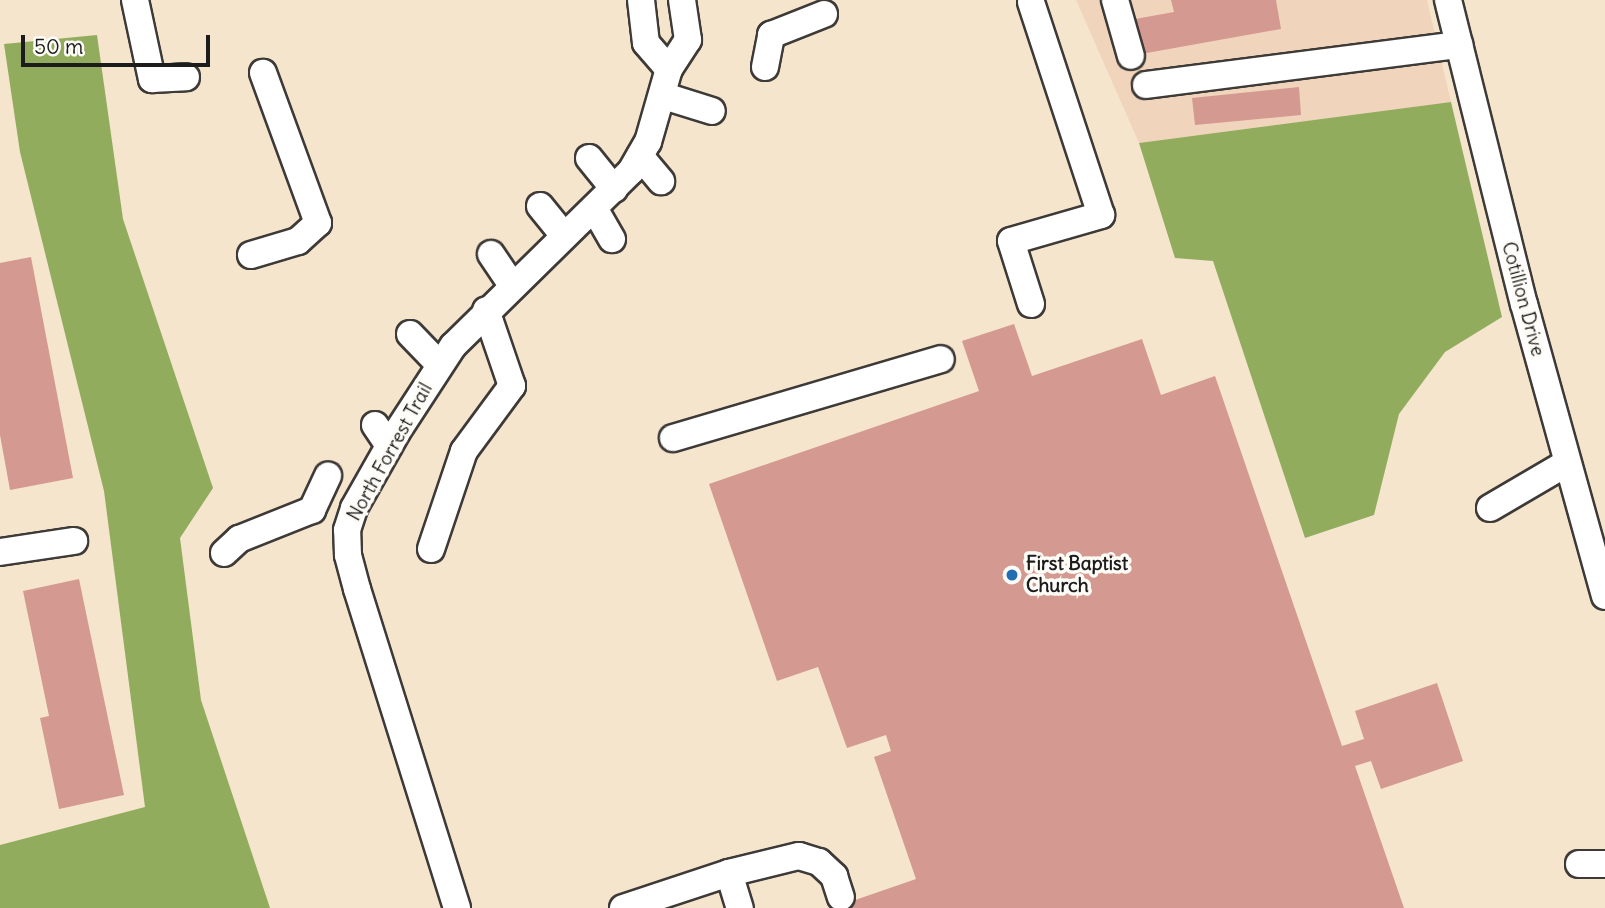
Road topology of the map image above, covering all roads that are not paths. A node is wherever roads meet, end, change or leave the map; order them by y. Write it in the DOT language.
graph roads {
  1 [pos="135,0"];
  2 [pos="641,0"];
  3 [pos="682,0"];
  4 [pos="1115,0"];
  5 [pos="1448,0"];
  6 [pos="1031,2"];
  7 [pos="824,14"];
  8 [pos="1459,45"];
  9 [pos="1130,56"];
  10 [pos="765,67"];
  11 [pos="668,69"];
  12 [pos="263,73"];
  13 [pos="186,77"];
  14 [pos="1146,85"];
  15 [pos="664,96"];
  16 [pos="712,111"];
  17 [pos="640,156"];
  18 [pos="589,158"];
  19 [pos="661,180"];
  20 [pos="614,190"];
  21 [pos="540,206"];
  22 [pos="594,208"];
  23 [pos="564,236"];
  24 [pos="612,239"];
  25 [pos="491,254"];
  26 [pos="251,255"];
  27 [pos="511,284"];
  28 [pos="1031,304"];
  29 [pos="486,310"];
  30 [pos="410,334"];
  31 [pos="941,359"];
  32 [pos="439,365"];
  33 [pos="673,438"];
  34 [pos="1567,463"];
  35 [pos="328,475"];
  36 [pos="1490,508"];
  37 [pos="74,541"];
  38 [pos="431,549"];
  39 [pos="0,552"];
  40 [pos="224,553"];
  41 [pos="1605,596"];
  42 [pos="1578,864"];
  43 [pos="1605,864"];
  44 [pos="729,873"];
  45 [pos="841,897"];
  46 [pos="457,908"];
  47 [pos="623,908"];
  48 [pos="740,908"];
  1 -- 13 [label="street"];
  2 -- 11 [label="street"];
  3 -- 11 [label="street, North Forrest Trail"];
  4 -- 9 [label="street"];
  5 -- 8 [label="street, Cotillion Drive"];
  6 -- 28 [label="street"];
  7 -- 10 [label="street"];
  8 -- 14 [label="street"];
  8 -- 34 [label="street, Cotillion Drive"];
  11 -- 15 [label="street, North Forrest Trail"];
  12 -- 26 [label="street"];
  15 -- 16 [label="street"];
  15 -- 17 [label="street, North Forrest Trail"];
  17 -- 19 [label="street"];
  17 -- 20 [label="street, North Forrest Trail"];
  18 -- 20 [label="street"];
  20 -- 22 [label="street, North Forrest Trail"];
  21 -- 23 [label="street"];
  22 -- 23 [label="street, North Forrest Trail"];
  22 -- 24 [label="street"];
  23 -- 27 [label="street, North Forrest Trail"];
  25 -- 27 [label="street"];
  27 -- 29 [label="street, North Forrest Trail"];
  29 -- 32 [label="street, North Forrest Trail"];
  29 -- 38 [label="street"];
  30 -- 32 [label="street"];
  31 -- 33 [label="street"];
  32 -- 46 [label="street, North Forrest Trail"];
  34 -- 36 [label="street"];
  34 -- 41 [label="street, Cotillion Drive"];
  35 -- 40 [label="street"];
  37 -- 39 [label="street"];
  42 -- 43 [label="street"];
  44 -- 45 [label="street"];
  44 -- 47 [label="street"];
  44 -- 48 [label="street"];
}
